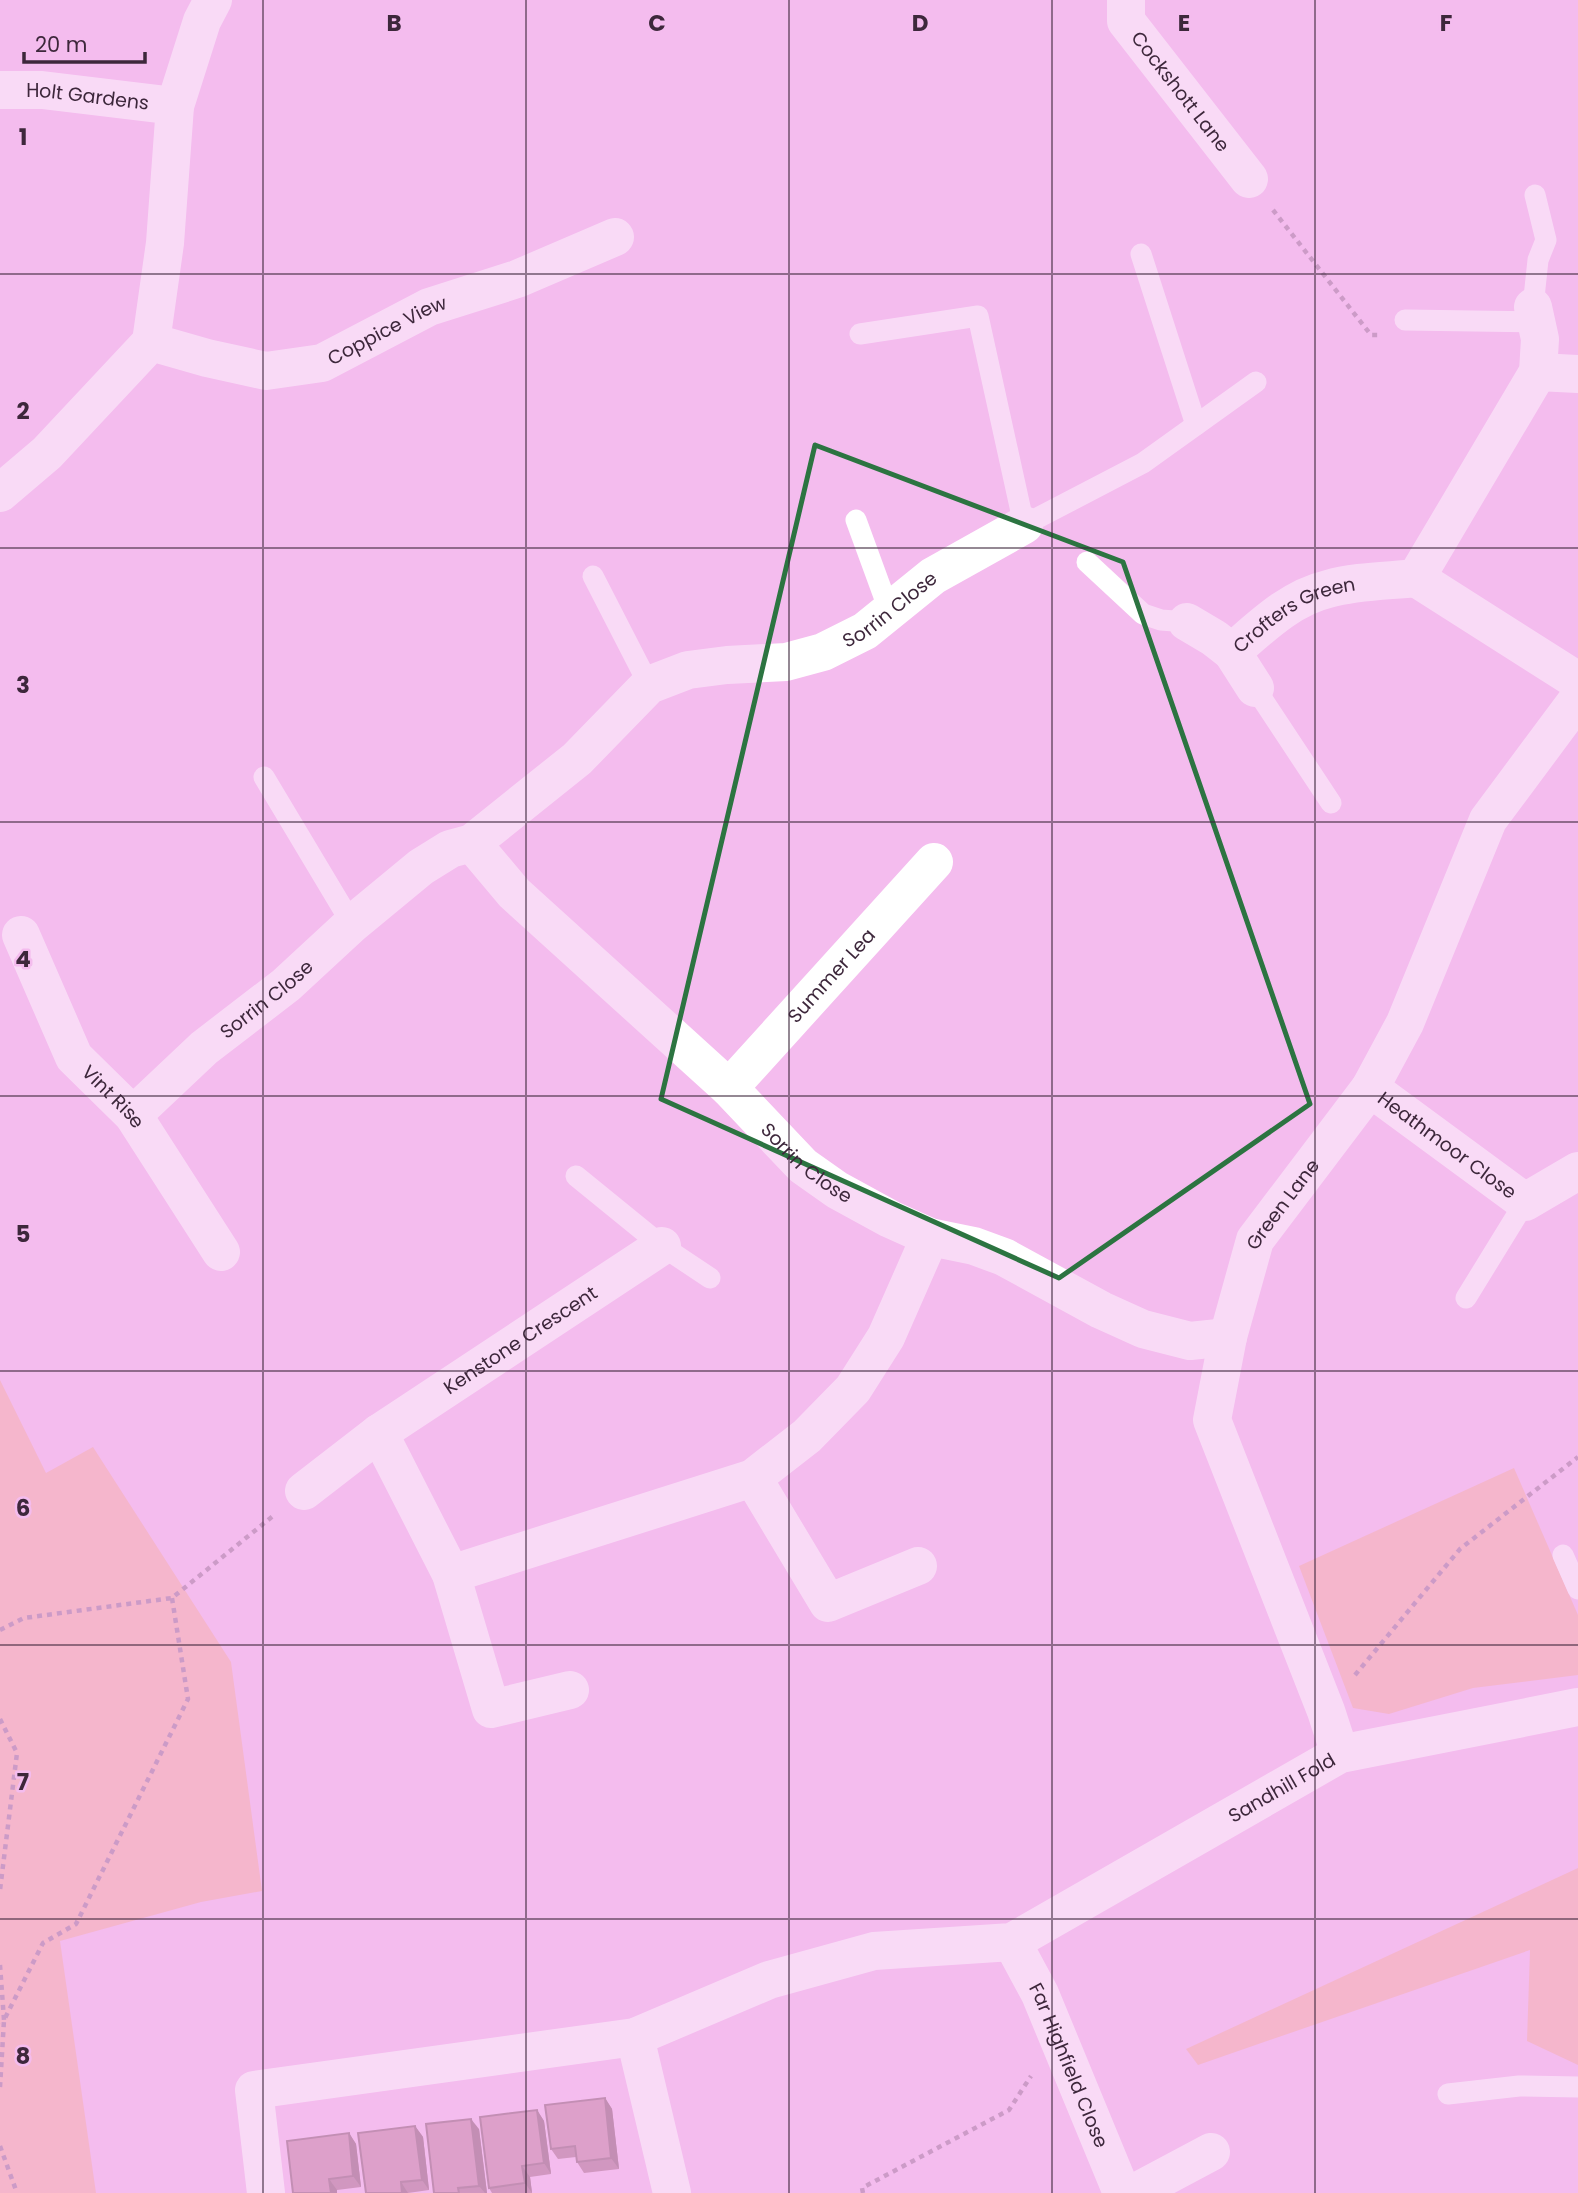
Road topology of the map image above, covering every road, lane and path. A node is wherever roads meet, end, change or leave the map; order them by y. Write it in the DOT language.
graph roads {
  1 [pos="214,0"];
  2 [pos="1126,0"];
  3 [pos="0,90"];
  4 [pos="175,106"];
  5 [pos="1249,178"];
  6 [pos="1535,195"];
  7 [pos="615,237"];
  8 [pos="1141,254"];
  9 [pos="1534,314"];
  10 [pos="1405,320"];
  11 [pos="860,334"];
  12 [pos="151,342"];
  13 [pos="1538,372"];
  14 [pos="1578,374"];
  15 [pos="1256,382"];
  16 [pos="1196,425"];
  17 [pos="0,494"];
  18 [pos="856,520"];
  19 [pos="1024,525"];
  20 [pos="1087,562"];
  21 [pos="593,576"];
  22 [pos="1416,578"];
  23 [pos="890,613"];
  24 [pos="1187,622"];
  25 [pos="1232,652"];
  26 [pos="1578,681"];
  27 [pos="649,685"];
  28 [pos="1255,688"];
  29 [pos="1578,699"];
  30 [pos="264,777"];
  31 [pos="1331,803"];
  32 [pos="472,843"];
  33 [pos="934,862"];
  34 [pos="352,924"];
  35 [pos="21,935"];
  36 [pos="729,1088"];
  37 [pos="1370,1088"];
  38 [pos="133,1115"];
  39 [pos="1578,1171"];
  40 [pos="576,1176"];
  41 [pos="1525,1202"];
  42 [pos="930,1237"];
  43 [pos="662,1246"];
  44 [pos="221,1251"];
  45 [pos="710,1278"];
  46 [pos="1466,1298"];
  47 [pos="1228,1337"];
  48 [pos="379,1433"];
  49 [pos="1578,1457"];
  50 [pos="753,1478"];
  51 [pos="304,1491"];
  52 [pos="1563,1556"];
  53 [pos="918,1566"];
  54 [pos="451,1574"];
  55 [pos="1578,1589"];
  56 [pos="172,1598"];
  57 [pos="0,1630"];
  58 [pos="570,1690"];
  59 [pos="1578,1707"];
  60 [pos="1326,1711"];
  61 [pos="0,1719"];
  62 [pos="1340,1754"];
  63 [pos="0,1891"];
  64 [pos="1012,1942"];
  65 [pos="0,1965"];
  66 [pos="2,2021"];
  67 [pos="635,2037"];
  68 [pos="1033,2073"];
  69 [pos="0,2087"];
  70 [pos="1578,2087"];
  71 [pos="1448,2094"];
  72 [pos="0,2146"];
  73 [pos="1211,2152"];
  74 [pos="17,2193"];
  75 [pos="266,2193"];
  76 [pos="672,2193"];
  77 [pos="863,2193"];
  78 [pos="1122,2193"];
  79 [pos="1134,2193"];
  1 -- 4 [label="street"];
  2 -- 5 [label="street, Cockshott Lane"];
  3 -- 4 [label="street, Holt Gardens"];
  4 -- 12 [label="street"];
  6 -- 9 [label="lane"];
  7 -- 12 [label="street, Coppice View"];
  8 -- 16 [label="lane"];
  9 -- 10 [label="lane"];
  9 -- 13 [label="street"];
  11 -- 19 [label="lane"];
  12 -- 17 [label="street"];
  13 -- 14 [label="street"];
  13 -- 22 [label="street"];
  15 -- 16 [label="lane, Sorrin Close"];
  16 -- 19 [label="lane, Sorrin Close"];
  18 -- 23 [label="lane"];
  19 -- 23 [label="street, Sorrin Close"];
  20 -- 24 [label="lane"];
  21 -- 27 [label="lane"];
  22 -- 25 [label="street, Crofters Green"];
  22 -- 26 [label="street"];
  23 -- 27 [label="street, Sorrin Close"];
  24 -- 25 [label="street"];
  25 -- 28 [label="street, Crofters Green"];
  27 -- 32 [label="street, Sorrin Close"];
  28 -- 31 [label="lane, Crofters Green"];
  29 -- 37 [label="street, Green Lane"];
  30 -- 34 [label="lane"];
  32 -- 34 [label="street, Sorrin Close"];
  32 -- 36 [label="street, Sorrin Close"];
  33 -- 36 [label="street, Summer Lea"];
  34 -- 38 [label="street, Sorrin Close"];
  35 -- 38 [label="street, Vint Rise"];
  36 -- 42 [label="street, Sorrin Close"];
  37 -- 41 [label="street, Heathmoor Close"];
  37 -- 47 [label="street, Green Lane"];
  38 -- 44 [label="street, Vint Rise"];
  39 -- 41 [label="street, Heathmoor Close"];
  40 -- 43 [label="lane"];
  41 -- 46 [label="lane, Heathmoor Close"];
  42 -- 47 [label="street, Sorrin Close"];
  42 -- 50 [label="street"];
  43 -- 45 [label="lane"];
  43 -- 48 [label="street, Kenstone Crescent"];
  47 -- 60 [label="street, Green Lane"];
  48 -- 51 [label="street, Kenstone Crescent"];
  48 -- 54 [label="street"];
  49 -- 60 [label="path"];
  50 -- 53 [label="street"];
  50 -- 54 [label="street"];
  51 -- 56 [label="path"];
  52 -- 55 [label="lane"];
  54 -- 58 [label="street"];
  56 -- 57 [label="path"];
  56 -- 66 [label="path"];
  59 -- 62 [label="street, Sandhill Fold"];
  60 -- 62 [label="street, Green Lane"];
  61 -- 63 [label="path"];
  62 -- 64 [label="street, Sandhill Fold"];
  64 -- 67 [label="street"];
  64 -- 78 [label="street, Far Highfield Close"];
  65 -- 66 [label="path"];
  66 -- 69 [label="path"];
  67 -- 75 [label="street"];
  67 -- 76 [label="street"];
  68 -- 77 [label="path"];
  70 -- 71 [label="lane"];
  72 -- 74 [label="path"];
  73 -- 79 [label="street"];
}
